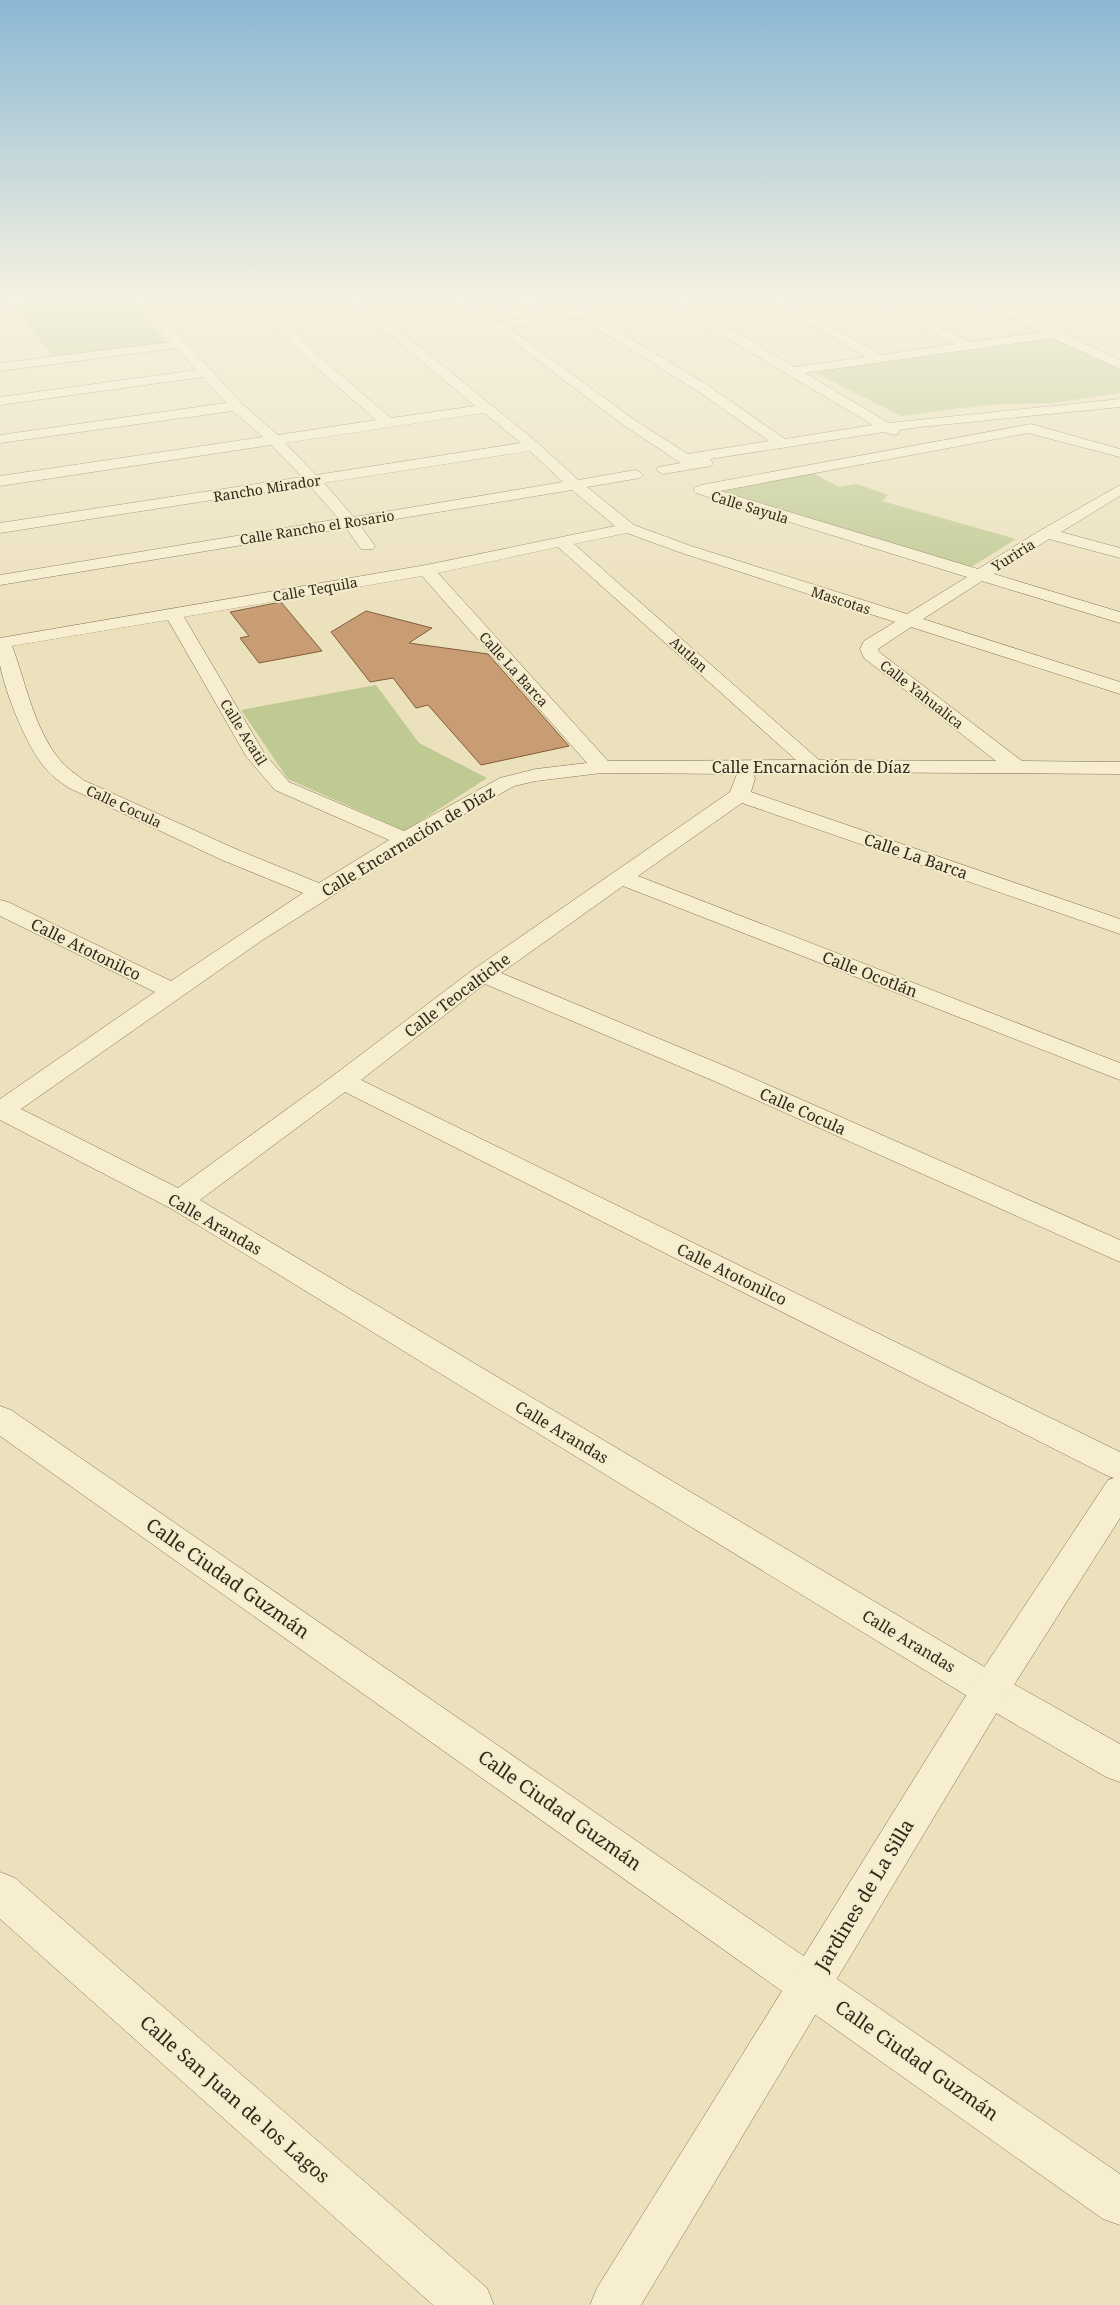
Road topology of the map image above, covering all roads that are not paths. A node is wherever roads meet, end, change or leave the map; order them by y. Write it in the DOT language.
graph roads {
  1 [pos="233,403"];
  2 [pos="363,403"];
  3 [pos="479,403"];
  4 [pos="602,403"];
  5 [pos="723,403"];
  6 [pos="845,403"];
  7 [pos="1120,403"];
  8 [pos="236,406"];
  9 [pos="486,408"];
  10 [pos="1120,413"];
  11 [pos="388,423"];
  12 [pos="957,426"];
  13 [pos="886,427"];
  14 [pos="1030,428"];
  15 [pos="899,434"];
  16 [pos="0,439"];
  17 [pos="275,440"];
  18 [pos="783,444"];
  19 [pos="533,446"];
  20 [pos="1120,453"];
  21 [pos="690,462"];
  22 [pos="663,470"];
  23 [pos="634,475"];
  24 [pos="0,481"];
  25 [pos="314,481"];
  26 [pos="575,484"];
  27 [pos="1115,496"];
  28 [pos="349,521"];
  29 [pos="0,528"];
  30 [pos="628,528"];
  31 [pos="1048,533"];
  32 [pos="563,543"];
  33 [pos="367,546"];
  34 [pos="1120,553"];
  35 [pos="426,570"];
  36 [pos="978,576"];
  37 [pos="0,580"];
  38 [pos="173,613"];
  39 [pos="1120,618"];
  40 [pos="907,622"];
  41 [pos="1,643"];
  42 [pos="1120,688"];
  43 [pos="814,766"];
  44 [pos="1015,766"];
  45 [pos="602,767"];
  46 [pos="749,768"];
  47 [pos="1120,768"];
  48 [pos="1072,769"];
  49 [pos="1120,784"];
  50 [pos="739,795"];
  51 [pos="405,839"];
  52 [pos="620,877"];
  53 [pos="320,892"];
  54 [pos="0,908"];
  55 [pos="1120,927"];
  56 [pos="483,974"];
  57 [pos="173,991"];
  58 [pos="1120,1072"];
  59 [pos="343,1081"];
  60 [pos="1,1110"];
  61 [pos="180,1202"];
  62 [pos="1120,1252"];
  63 [pos="0,1419"];
  64 [pos="1120,1467"];
  65 [pos="1120,1490"];
  66 [pos="990,1690"];
  67 [pos="1120,1764"];
  68 [pos="0,1892"];
  69 [pos="809,1984"];
  70 [pos="1120,2202"];
  71 [pos="470,2305"];
  72 [pos="614,2305"];
  1 -- 8 [label="street"];
  2 -- 11 [label="street"];
  3 -- 9 [label="street, Mascotas"];
  4 -- 21 [label="street"];
  5 -- 18 [label="street"];
  6 -- 13 [label="street"];
  7 -- 13 [label="street"];
  8 -- 16 [label="street"];
  8 -- 17 [label="street"];
  9 -- 11 [label="street"];
  9 -- 19 [label="street, Mascotas"];
  10 -- 14 [label="street"];
  11 -- 17 [label="street"];
  12 -- 15 [label="street"];
  13 -- 15 [label="street"];
  13 -- 18 [label="street"];
  14 -- 20 [label="street"];
  14 -- 36 [label="street, Calle Sayula"];
  15 -- 21 [label="street"];
  17 -- 24 [label="street"];
  17 -- 25 [label="street"];
  18 -- 21 [label="street"];
  19 -- 25 [label="street, Rancho Mirador"];
  19 -- 26 [label="street, Mascotas"];
  21 -- 22 [label="street"];
  23 -- 26 [label="street, Calle Rancho el Rosario"];
  25 -- 28 [label="street"];
  25 -- 29 [label="street, Rancho Mirador"];
  26 -- 28 [label="street, Calle Rancho el Rosario"];
  26 -- 30 [label="street, Mascotas"];
  27 -- 31 [label="street, Yuriria"];
  28 -- 33 [label="street"];
  28 -- 37 [label="street, Calle Rancho el Rosario"];
  30 -- 32 [label="street, Calle Tequila"];
  30 -- 40 [label="street, Mascotas"];
  31 -- 34 [label="street"];
  31 -- 36 [label="street, Yuriria"];
  32 -- 35 [label="street, Calle Tequila"];
  32 -- 43 [label="street, Autlan"];
  35 -- 38 [label="street, Calle Tequila"];
  35 -- 45 [label="street, Calle La Barca"];
  36 -- 39 [label="street, Calle Sayula"];
  36 -- 40 [label="street, Yuriria"];
  38 -- 41 [label="street, Calle Tequila"];
  38 -- 51 [label="street, Calle Acatil"];
  40 -- 42 [label="street, Mascotas"];
  40 -- 44 [label="street, Calle Yahualica"];
  41 -- 53 [label="street, Calle Cocula"];
  43 -- 44 [label="street, Calle Encarnación de Díaz"];
  43 -- 46 [label="street, Calle Encarnación de Díaz"];
  44 -- 48 [label="street, Calle Encarnación de Díaz"];
  45 -- 46 [label="street, Calle Encarnación de Díaz"];
  45 -- 51 [label="street, Calle Encarnación de Díaz"];
  46 -- 50 [label="street"];
  47 -- 48 [label="street, Calle Encarnación de Díaz"];
  48 -- 49 [label="street"];
  50 -- 52 [label="street, Calle Teocaltiche"];
  50 -- 55 [label="street, Calle La Barca"];
  51 -- 53 [label="street, Calle Encarnación de Díaz"];
  52 -- 56 [label="street, Calle Teocaltiche"];
  52 -- 58 [label="street, Calle Ocotlán"];
  53 -- 57 [label="street, Calle Encarnación de Díaz"];
  54 -- 57 [label="street, Calle Atotonilco"];
  56 -- 59 [label="street, Calle Teocaltiche"];
  56 -- 62 [label="street, Calle Cocula"];
  57 -- 60 [label="street, Calle Encarnación de Díaz"];
  59 -- 61 [label="street, Calle Teocaltiche"];
  59 -- 64 [label="street, Calle Atotonilco"];
  60 -- 61 [label="street, Calle Arandas"];
  61 -- 66 [label="street, Calle Arandas"];
  63 -- 69 [label="street, Calle Ciudad Guzmán"];
  65 -- 66 [label="street, Jardines de La Silla"];
  66 -- 67 [label="street, Calle Arandas"];
  66 -- 69 [label="street, Jardines de La Silla"];
  68 -- 71 [label="street, Calle San Juan de los Lagos"];
  69 -- 70 [label="street, Calle Ciudad Guzmán"];
  69 -- 72 [label="street, Jardines de La Silla"];
}
